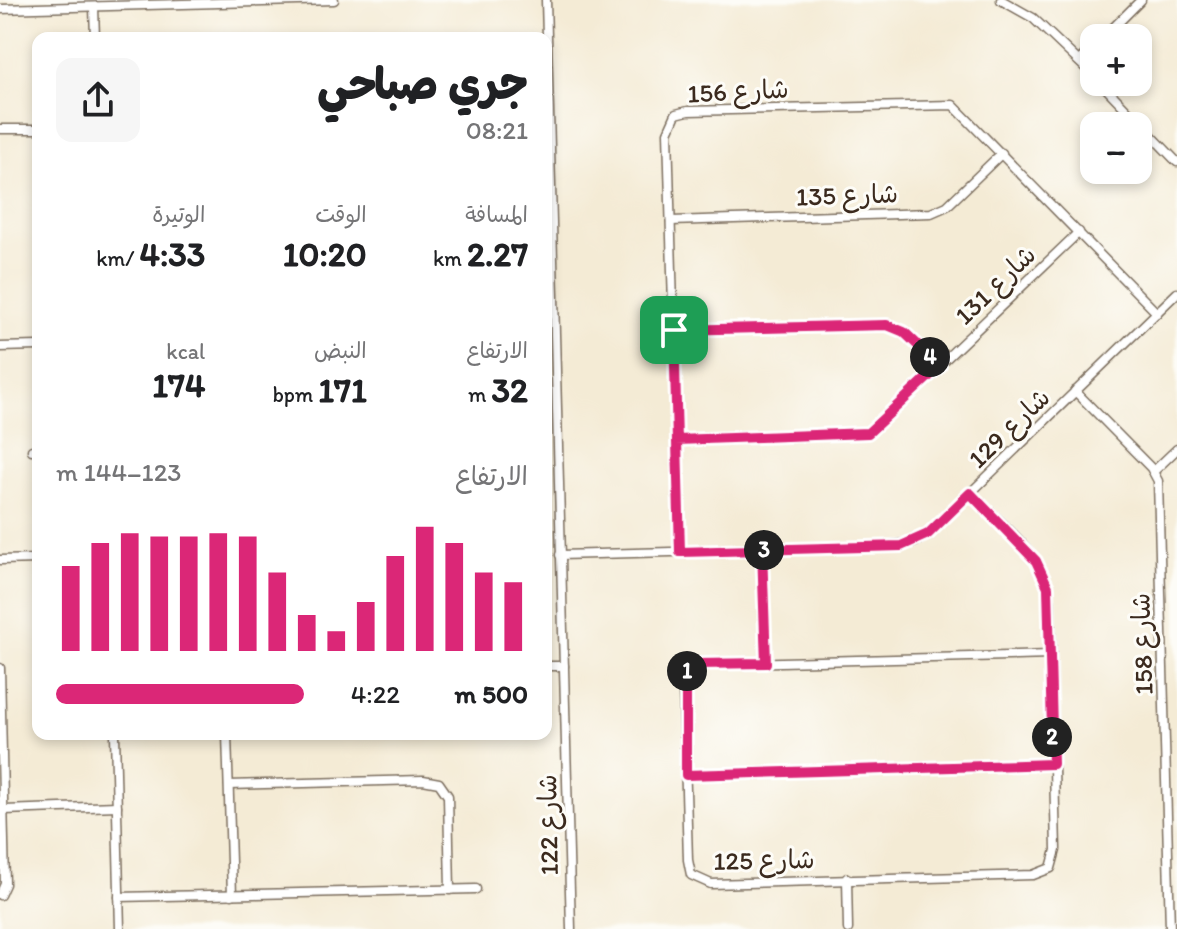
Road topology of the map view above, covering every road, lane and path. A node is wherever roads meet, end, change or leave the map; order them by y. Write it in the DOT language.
graph roads {
  1 [pos="334,0"];
  2 [pos="546,0"];
  3 [pos="1001,0"];
  4 [pos="1141,0"];
  5 [pos="240,1"];
  6 [pos="94,7"];
  7 [pos="0,9"];
  8 [pos="1117,24"];
  9 [pos="95,32"];
  10 [pos="547,32"];
  11 [pos="1079,61"];
  12 [pos="1113,96"];
  13 [pos="0,129"];
  14 [pos="32,129"];
  15 [pos="1002,153"];
  16 [pos="1177,162"];
  17 [pos="671,221"];
  18 [pos="1079,232"];
  19 [pos="552,238"];
  20 [pos="1177,293"];
  21 [pos="1157,313"];
  22 [pos="674,330"];
  23 [pos="32,346"];
  24 [pos="0,347"];
  25 [pos="940,366"];
  26 [pos="1075,391"];
  27 [pos="677,440"];
  28 [pos="1177,449"];
  29 [pos="1154,471"];
  30 [pos="970,493"];
  31 [pos="762,550"];
  32 [pos="680,552"];
  33 [pos="560,555"];
  34 [pos="32,559"];
  35 [pos="0,560"];
  36 [pos="1051,655"];
  37 [pos="766,663"];
  38 [pos="552,666"];
  39 [pos="564,666"];
  40 [pos="0,668"];
  41 [pos="115,740"];
  42 [pos="227,740"];
  43 [pos="1053,764"];
  44 [pos="686,775"];
  45 [pos="229,785"];
  46 [pos="117,806"];
  47 [pos="4,810"];
  48 [pos="1173,872"];
  49 [pos="847,878"];
  50 [pos="476,889"];
  51 [pos="450,890"];
  52 [pos="0,895"];
  53 [pos="232,895"];
  54 [pos="119,897"];
  55 [pos="120,929"];
  56 [pos="571,929"];
  57 [pos="848,929"];
  58 [pos="1170,929"];
  1 -- 5 [label="street"];
  2 -- 10 [label="street, شارع 122"];
  3 -- 11 [label="street"];
  4 -- 8 [label="street"];
  5 -- 6 [label="street"];
  6 -- 7 [label="street"];
  6 -- 9 [label="street"];
  12 -- 16 [label="street"];
  13 -- 14 [label="street"];
  15 -- 17 [label="street, شارع 135"];
  15 -- 17 [label="street, شارع 156"];
  15 -- 18 [label="street, شارع 156"];
  17 -- 22 [label="street, شارع 156"];
  18 -- 21 [label="street, شارع 156"];
  18 -- 25 [label="street, شارع 131"];
  19 -- 33 [label="street, شارع 122"];
  20 -- 21 [label="street, شارع 129"];
  21 -- 26 [label="street, شارع 129"];
  22 -- 25 [label="street"];
  22 -- 27 [label="street, شارع 156"];
  23 -- 24 [label="street"];
  25 -- 27 [label="street, شارع 131"];
  26 -- 29 [label="street"];
  26 -- 30 [label="street, شارع 129"];
  27 -- 32 [label="street, شارع 156"];
  28 -- 29 [label="street"];
  29 -- 48 [label="street, شارع 158"];
  30 -- 31 [label="street, شارع 129"];
  30 -- 36 [label="street, شارع 125"];
  31 -- 32 [label="street, شارع 129"];
  31 -- 37 [label="street"];
  32 -- 33 [label="street, شارع 129"];
  33 -- 39 [label="street, شارع 122"];
  34 -- 35 [label="street"];
  36 -- 37 [label="street, شارع 125"];
  36 -- 43 [label="street, شارع 125"];
  37 -- 44 [label="street, شارع 125"];
  38 -- 39 [label="street"];
  39 -- 56 [label="street, شارع 122"];
  40 -- 47 [label="street"];
  41 -- 46 [label="street"];
  42 -- 45 [label="street"];
  43 -- 44 [label="street"];
  43 -- 49 [label="street, شارع 125"];
  44 -- 49 [label="street, شارع 125"];
  45 -- 51 [label="street"];
  45 -- 53 [label="street"];
  46 -- 47 [label="street"];
  46 -- 54 [label="street"];
  47 -- 52 [label="street"];
  48 -- 58 [label="street, شارع 158"];
  49 -- 57 [label="street"];
  50 -- 51 [label="street"];
  51 -- 53 [label="street"];
  53 -- 54 [label="street"];
  54 -- 55 [label="street"];
}
